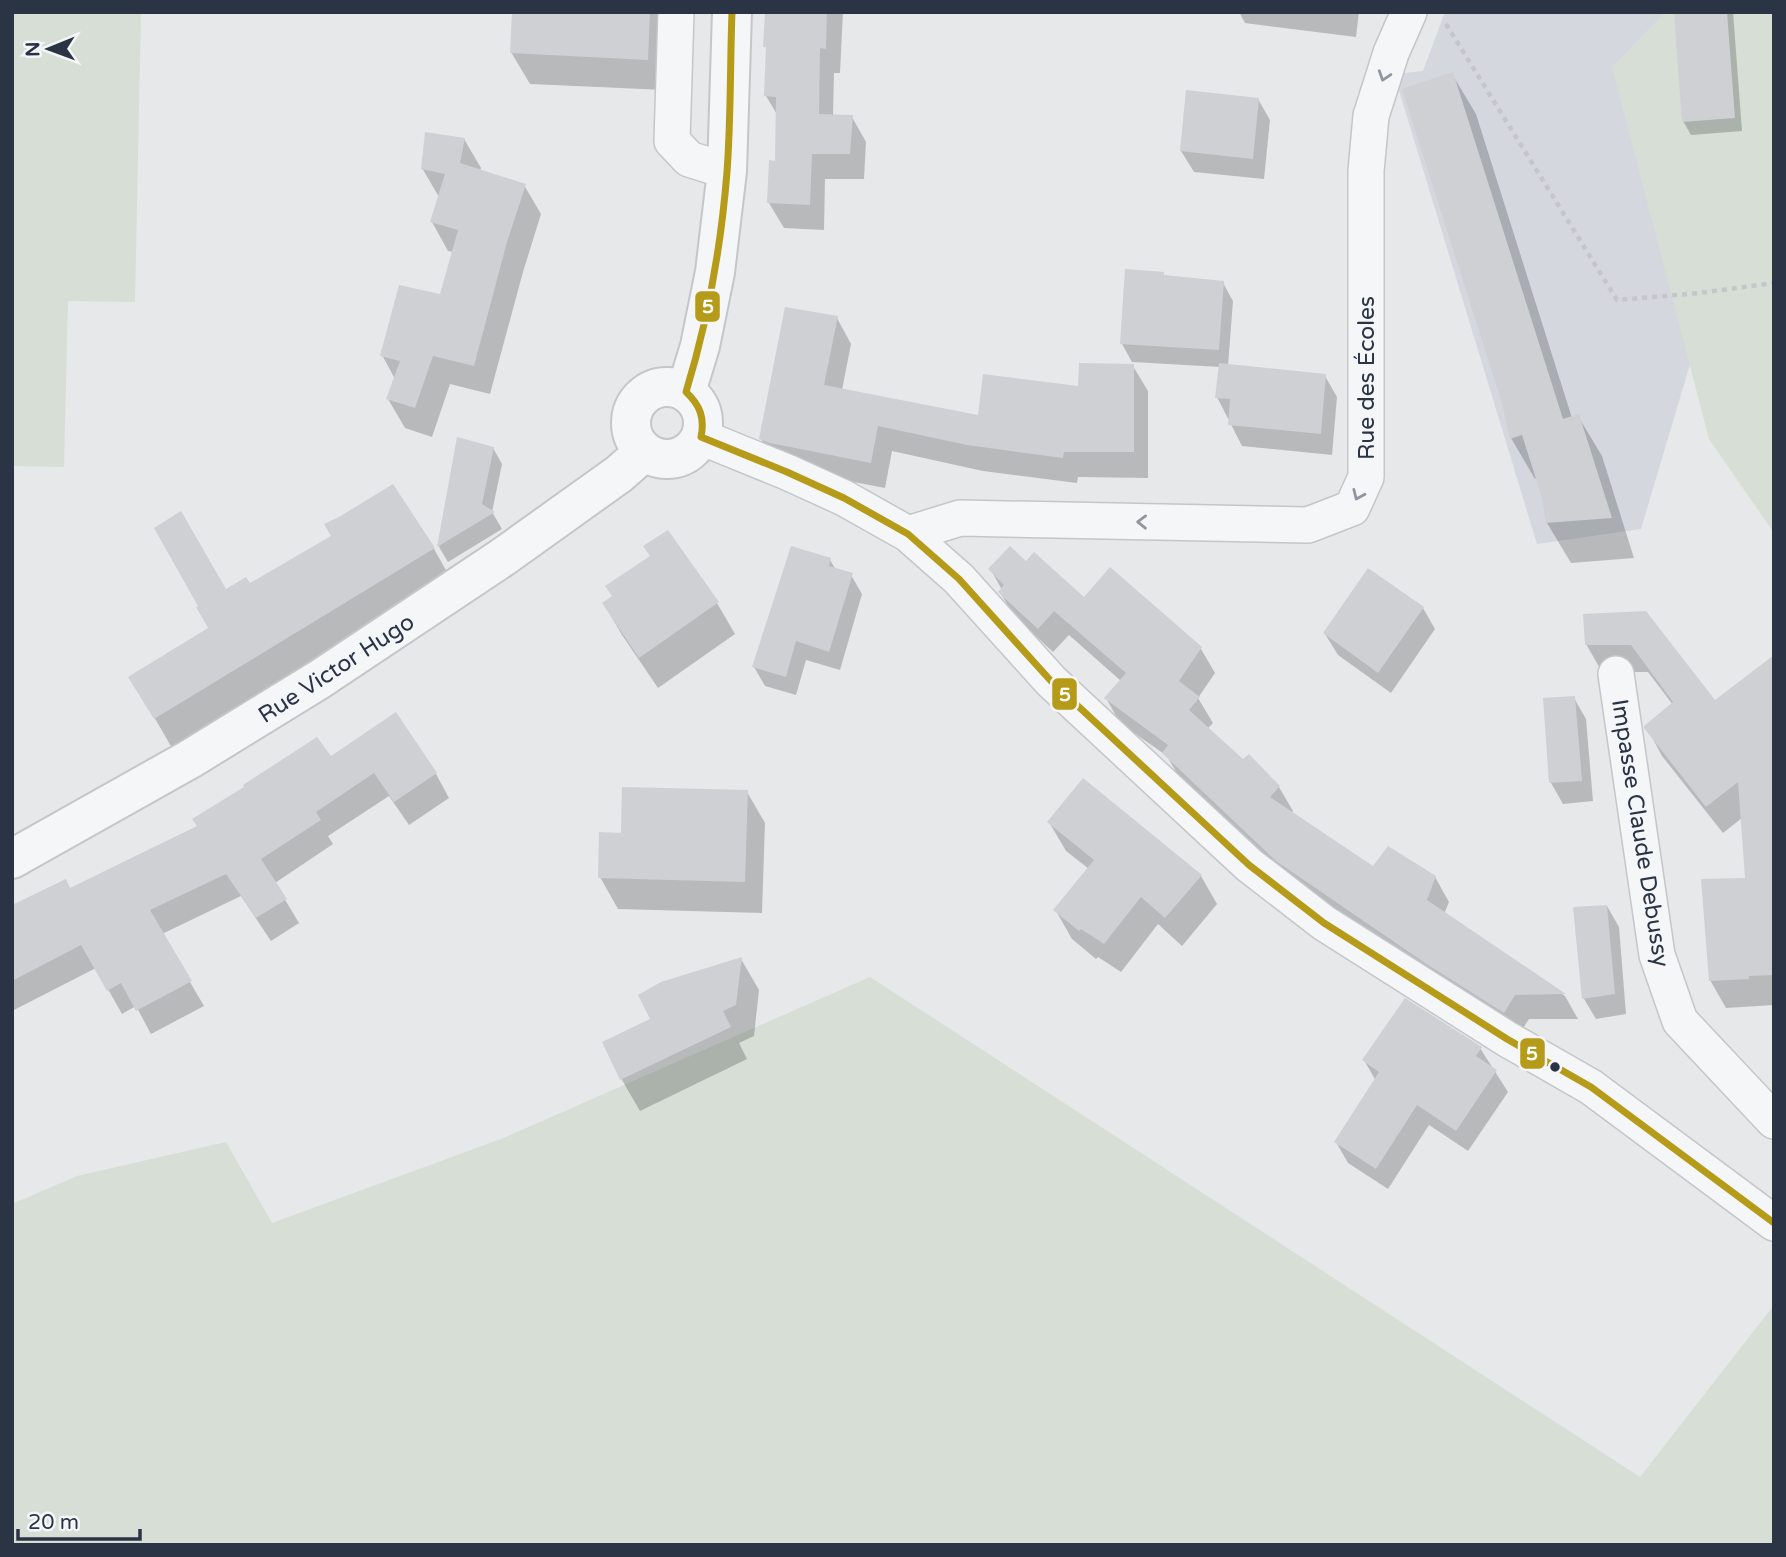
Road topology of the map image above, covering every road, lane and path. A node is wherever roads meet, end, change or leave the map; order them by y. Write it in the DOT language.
graph roads {
  1 [pos="676,12"];
  2 [pos="732,12"];
  3 [pos="1409,12"];
  4 [pos="1446,24"];
  5 [pos="727,171"];
  6 [pos="1774,283"];
  7 [pos="686,392"];
  8 [pos="701,437"];
  9 [pos="644,452"];
  10 [pos="908,534"];
  11 [pos="1616,674"];
  12 [pos="12,859"];
  13 [pos="1774,1121"];
  14 [pos="1774,1223"];
  1 -- 5 [label="street"];
  2 -- 5 [label="street"];
  3 -- 10 [label="street, Rue des Écoles, one-way"];
  4 -- 6 [label="path"];
  5 -- 7 [label="street"];
  7 -- 8 [label="street"];
  7 -- 9 [label="street"];
  8 -- 9 [label="street"];
  8 -- 10 [label="street"];
  9 -- 12 [label="street, Rue Victor Hugo"];
  10 -- 14 [label="street"];
  11 -- 13 [label="street, Impasse Claude Debussy"];
}
